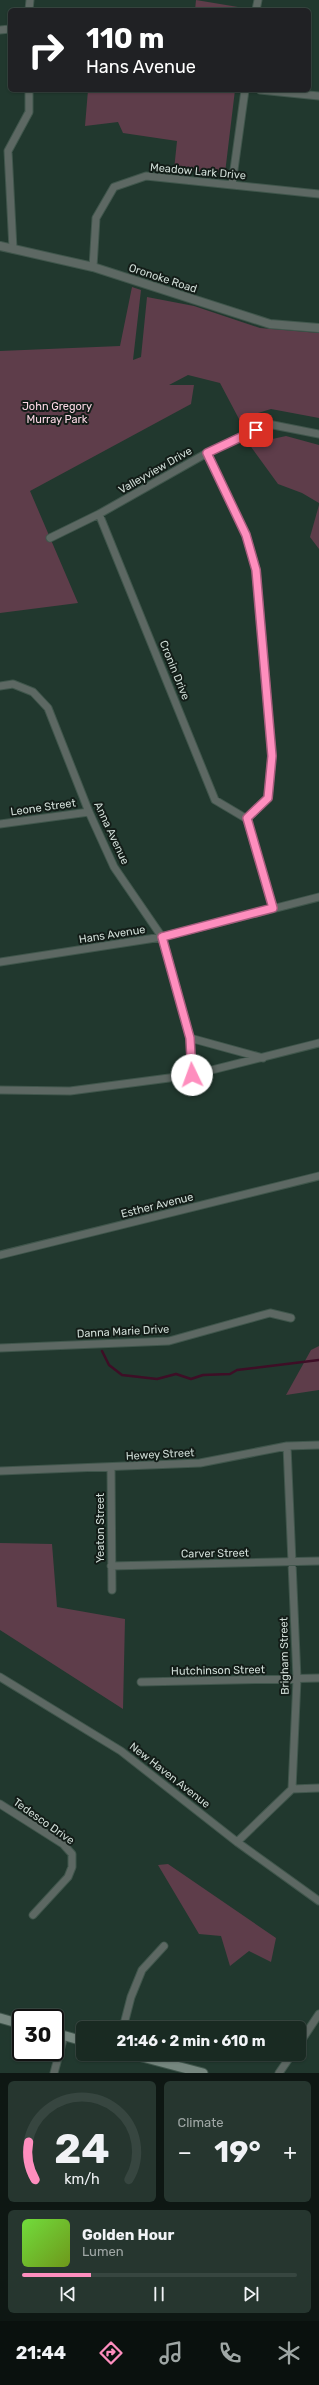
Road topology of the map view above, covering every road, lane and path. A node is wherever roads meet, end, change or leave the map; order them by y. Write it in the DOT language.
graph roads {
  1 [pos="29,92"];
  2 [pos="245,92"];
  3 [pos="280,92"];
  4 [pos="319,96"];
  5 [pos="232,184"];
  6 [pos="319,194"];
  7 [pos="0,246"];
  8 [pos="13,249"];
  9 [pos="93,267"];
  10 [pos="319,328"];
  11 [pos="319,434"];
  12 [pos="207,453"];
  13 [pos="99,514"];
  14 [pos="50,538"];
  15 [pos="0,686"];
  16 [pos="89,812"];
  17 [pos="247,818"];
  18 [pos="0,824"];
  19 [pos="319,897"];
  20 [pos="273,908"];
  21 [pos="162,937"];
  22 [pos="0,962"];
  23 [pos="190,1038"];
  24 [pos="319,1043"];
  25 [pos="263,1058"];
  26 [pos="192,1075"];
  27 [pos="0,1090"];
  28 [pos="319,1176"];
  29 [pos="0,1255"];
  30 [pos="291,1318"];
  31 [pos="0,1348"];
  32 [pos="319,1445"];
  33 [pos="287,1446"];
  34 [pos="111,1467"];
  35 [pos="0,1471"];
  36 [pos="319,1561"];
  37 [pos="291,1562"];
  38 [pos="112,1566"];
  39 [pos="112,1590"];
  40 [pos="0,1677"];
  41 [pos="319,1678"];
  42 [pos="297,1679"];
  43 [pos="141,1682"];
  44 [pos="319,1788"];
  45 [pos="292,1789"];
  46 [pos="0,1804"];
  47 [pos="237,1842"];
  48 [pos="319,1901"];
  49 [pos="34,1915"];
  50 [pos="164,1946"];
  51 [pos="319,2014"];
  52 [pos="0,2018"];
  53 [pos="12,2021"];
  54 [pos="126,2021"];
  55 [pos="306,2034"];
  56 [pos="64,2036"];
  57 [pos="76,2039"];
  58 [pos="57,2061"];
  59 [pos="154,2061"];
  60 [pos="287,2061"];
  61 [pos="182,2070"];
  62 [pos="54,2073"];
  63 [pos="203,2073"];
  64 [pos="279,2073"];
  1 -- 8 [label="street"];
  2 -- 5 [label="street"];
  3 -- 4 [label="street"];
  5 -- 6 [label="street, Meadow Lark Drive"];
  5 -- 9 [label="street, Meadow Lark Drive"];
  7 -- 8 [label="street, Oronoke Road"];
  8 -- 9 [label="street, Oronoke Road"];
  9 -- 10 [label="street, Oronoke Road"];
  11 -- 12 [label="street, Valleyview Drive"];
  12 -- 13 [label="street, Valleyview Drive"];
  12 -- 17 [label="street"];
  13 -- 14 [label="street, Valleyview Drive"];
  13 -- 17 [label="street, Cronin Drive"];
  15 -- 16 [label="street, Anna Avenue"];
  16 -- 18 [label="street, Leone Street"];
  16 -- 21 [label="street, Anna Avenue"];
  17 -- 20 [label="street"];
  19 -- 20 [label="street, Hans Avenue"];
  20 -- 21 [label="street, Hans Avenue"];
  21 -- 22 [label="street, Hans Avenue"];
  21 -- 23 [label="street, Anna Avenue"];
  23 -- 25 [label="street"];
  23 -- 26 [label="street, Anna Avenue"];
  24 -- 25 [label="street"];
  25 -- 26 [label="street"];
  26 -- 27 [label="street"];
  28 -- 29 [label="street, Esther Avenue"];
  30 -- 31 [label="street, Danna Marie Drive"];
  32 -- 33 [label="street, Hewey Street"];
  33 -- 34 [label="street, Hewey Street"];
  33 -- 37 [label="street, Brigham Street"];
  34 -- 35 [label="street, Hewey Street"];
  34 -- 38 [label="street, Yeaton Street"];
  36 -- 37 [label="street, Carver Street"];
  37 -- 38 [label="street, Carver Street"];
  37 -- 42 [label="street, Brigham Street"];
  38 -- 39 [label="street, Yeaton Street"];
  40 -- 47 [label="street, New Haven Avenue"];
  41 -- 42 [label="street, Hutchinson Street"];
  42 -- 43 [label="street, Hutchinson Street"];
  42 -- 45 [label="street, Brigham Street"];
  44 -- 45 [label="street"];
  45 -- 47 [label="street"];
  46 -- 49 [label="street, Tedesco Drive"];
  47 -- 48 [label="street, New Haven Avenue"];
  50 -- 54 [label="street"];
  51 -- 55 [label="street"];
  52 -- 53 [label="main road"];
  56 -- 57 [label="main road"];
  58 -- 62 [label="street"];
  59 -- 61 [label="main road"];
  60 -- 64 [label="street"];
  61 -- 63 [label="main road"];
}
